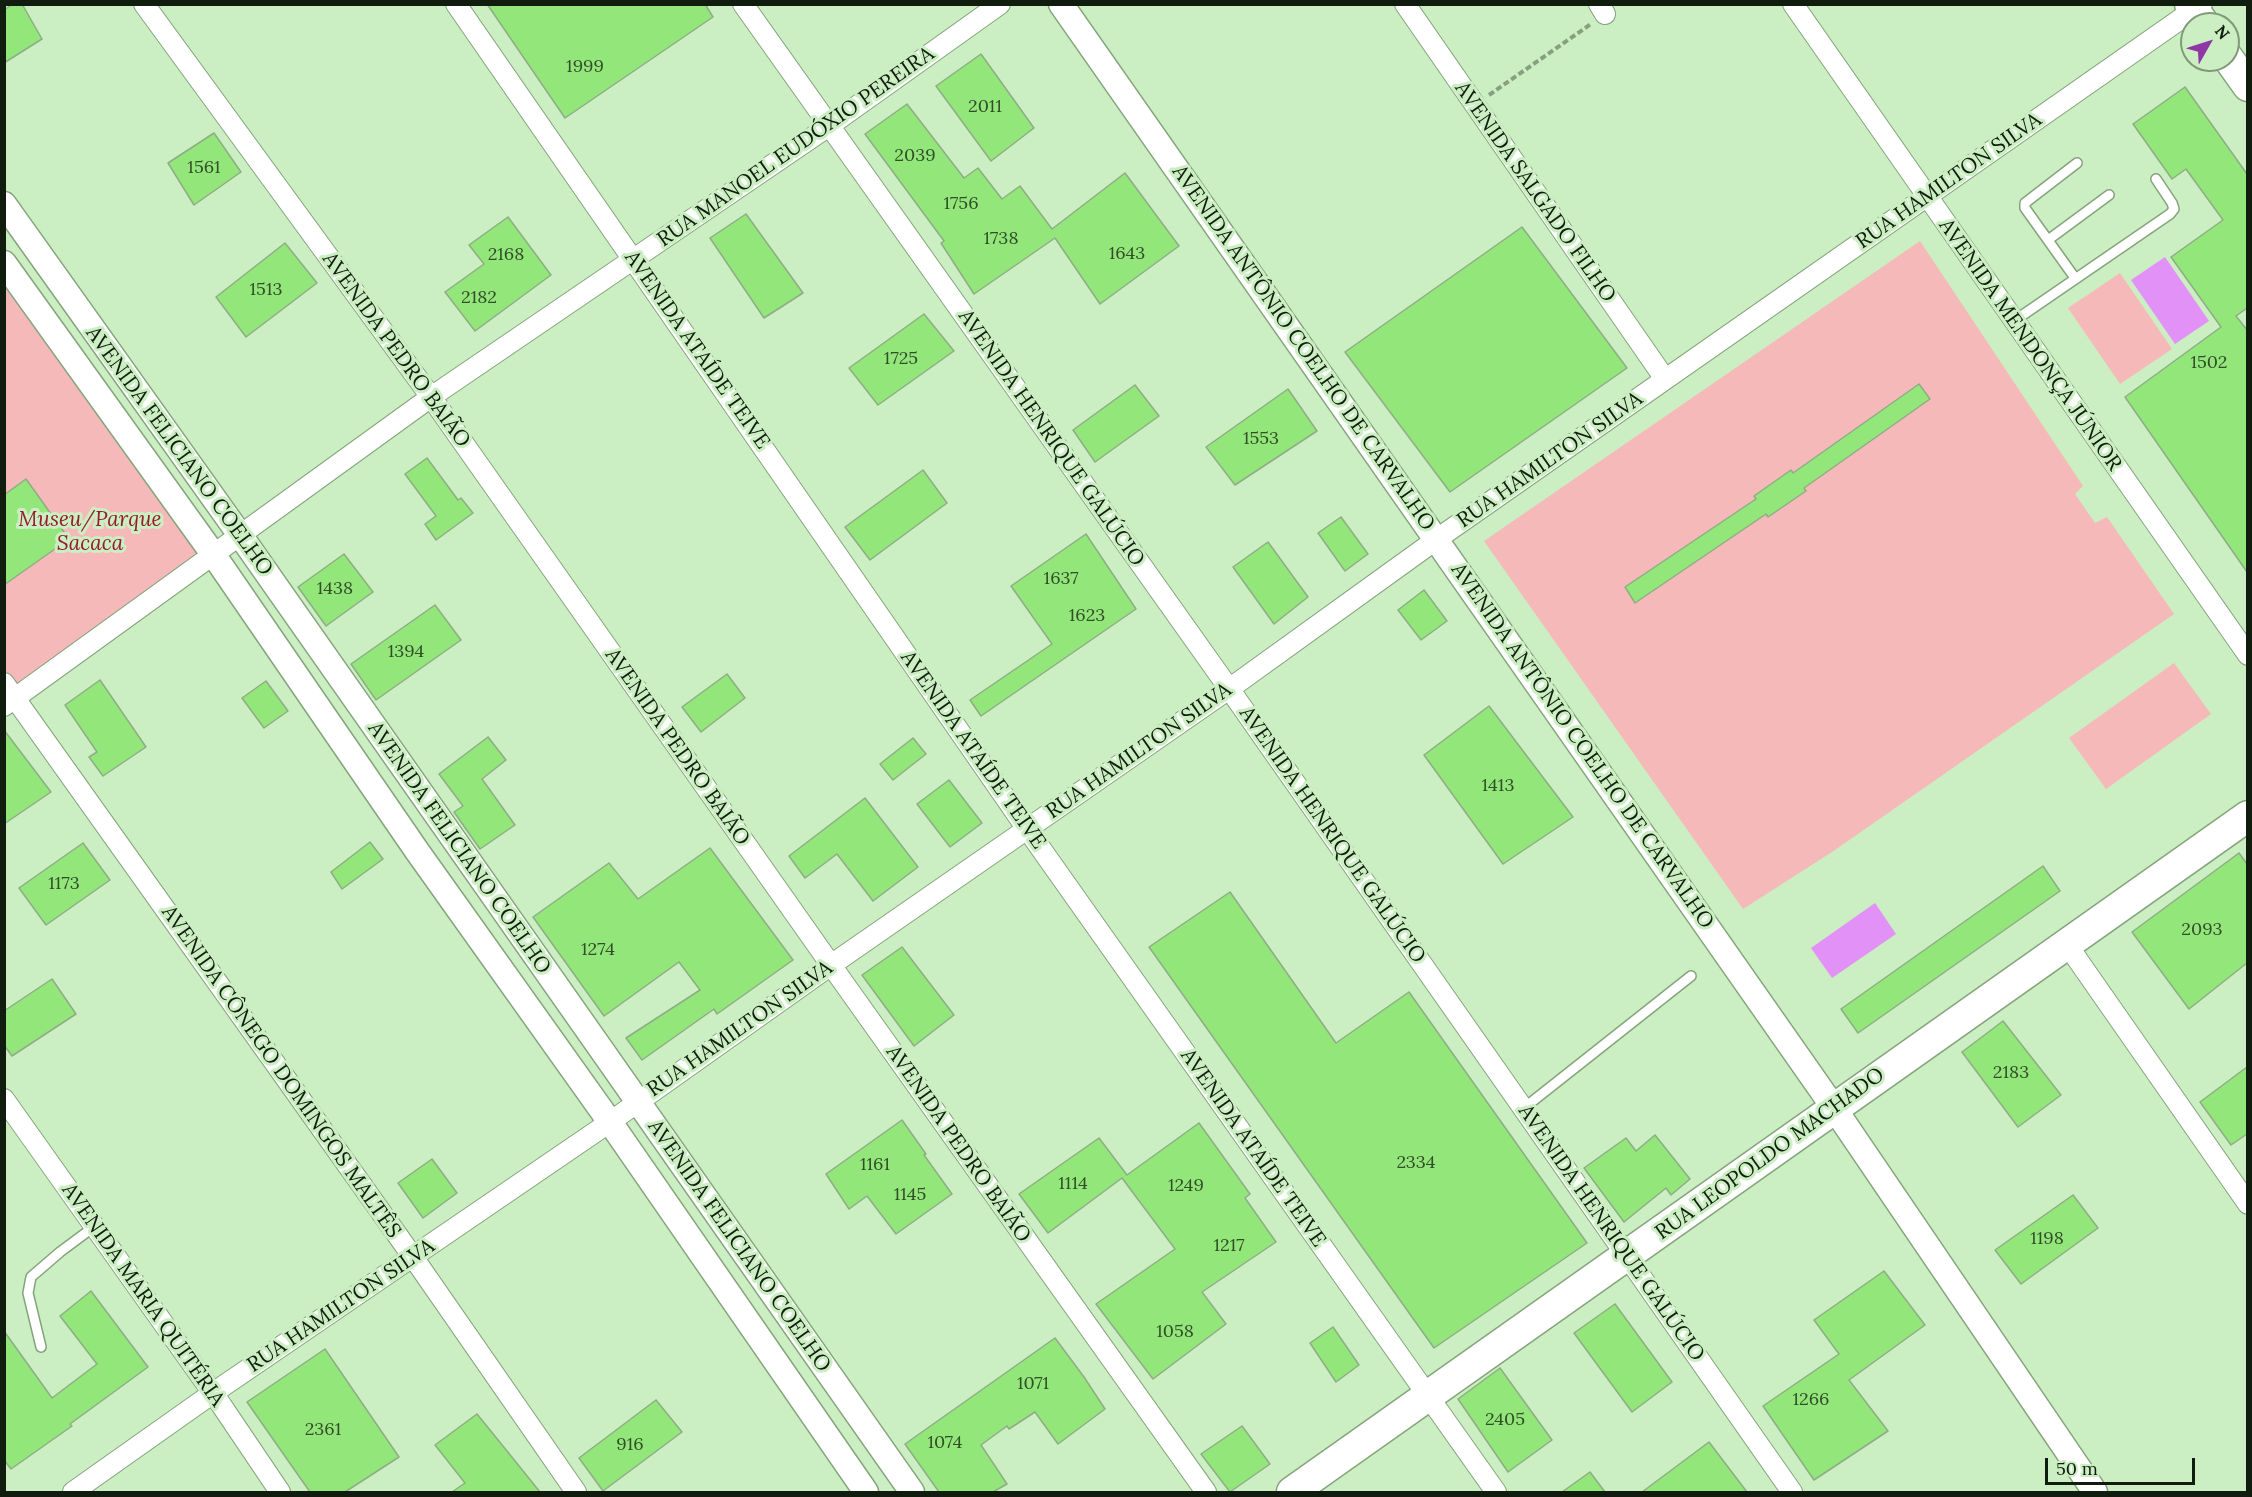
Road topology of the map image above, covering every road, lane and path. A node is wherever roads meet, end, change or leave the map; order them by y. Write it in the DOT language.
graph roads {
  1 [pos="144,4"];
  2 [pos="456,4"];
  3 [pos="743,4"];
  4 [pos="1000,4"];
  5 [pos="1061,4"];
  6 [pos="1405,4"];
  7 [pos="1793,4"];
  8 [pos="1602,9"];
  9 [pos="2198,11"];
  10 [pos="2238,72"];
  11 [pos="2247,86"];
  12 [pos="1475,105"];
  13 [pos="829,126"];
  14 [pos="2077,163"];
  15 [pos="2156,179"];
  16 [pos="2109,195"];
  17 [pos="1926,197"];
  18 [pos="4,204"];
  19 [pos="2048,240"];
  20 [pos="634,260"];
  21 [pos="4,263"];
  22 [pos="2075,278"];
  23 [pos="2014,321"];
  24 [pos="127,379"];
  25 [pos="1665,379"];
  26 [pos="431,397"];
  27 [pos="102,398"];
  28 [pos="240,535"];
  29 [pos="1437,539"];
  30 [pos="213,554"];
  31 [pos="2247,655"];
  32 [pos="1229,689"];
  33 [pos="8,696"];
  34 [pos="2247,816"];
  35 [pos="1027,829"];
  36 [pos="446,831"];
  37 [pos="417,851"];
  38 [pos="2066,943"];
  39 [pos="831,965"];
  40 [pos="1691,976"];
  41 [pos="4,1099"];
  42 [pos="637,1101"];
  43 [pos="1524,1108"];
  44 [pos="1834,1108"];
  45 [pos="610,1122"];
  46 [pos="2247,1204"];
  47 [pos="95,1226"];
  48 [pos="1628,1255"];
  49 [pos="413,1257"];
  50 [pos="41,1347"];
  51 [pos="838,1387"];
  52 [pos="213,1393"];
  53 [pos="1428,1396"];
  54 [pos="808,1408"];
  55 [pos="73,1492"];
  56 [pos="280,1492"];
  57 [pos="576,1492"];
  58 [pos="866,1492"];
  59 [pos="912,1492"];
  60 [pos="1206,1492"];
  61 [pos="1292,1492"];
  62 [pos="1496,1492"];
  63 [pos="1792,1492"];
  64 [pos="2095,1492"];
  1 -- 26 [label="street, AVENIDA PEDRO BAIÃO"];
  2 -- 20 [label="street, AVENIDA ATAÍDE TEIVE"];
  3 -- 13 [label="street, AVENIDA HENRIQUE GALÚCIO"];
  4 -- 13 [label="street, RUA MANOEL EUDÓXIO PEREIRA"];
  5 -- 29 [label="street, AVENIDA ANTÔNIO COELHO DE CARVALHO"];
  6 -- 12 [label="street, AVENIDA SALGADO FILHO"];
  7 -- 17 [label="street, AVENIDA MENDONÇA JÚNIOR"];
  8 -- 12 [label="path"];
  9 -- 17 [label="street, RUA HAMILTON SILVA"];
  10 -- 11 [label="main road"];
  12 -- 25 [label="street, AVENIDA SALGADO FILHO"];
  13 -- 20 [label="street, RUA MANOEL EUDÓXIO PEREIRA"];
  13 -- 32 [label="street, AVENIDA HENRIQUE GALÚCIO"];
  14 -- 19 [label="lane"];
  15 -- 22 [label="lane"];
  16 -- 19 [label="lane"];
  17 -- 23 [label="street, AVENIDA MENDONÇA JÚNIOR"];
  17 -- 25 [label="street, RUA HAMILTON SILVA"];
  18 -- 24 [label="street, AVENIDA FELICIANO COELHO"];
  19 -- 22 [label="lane"];
  20 -- 26 [label="street, RUA MANOEL EUDÓXIO PEREIRA"];
  20 -- 35 [label="street, AVENIDA ATAÍDE TEIVE"];
  21 -- 27 [label="street, AVENIDA FELICIANO COELHO"];
  22 -- 23 [label="lane"];
  23 -- 31 [label="street, AVENIDA MENDONÇA JÚNIOR"];
  24 -- 27 [label="street"];
  24 -- 28 [label="street, AVENIDA FELICIANO COELHO"];
  25 -- 29 [label="street, RUA HAMILTON SILVA"];
  26 -- 28 [label="street, RUA MANOEL EUDÓXIO PEREIRA"];
  26 -- 39 [label="street, AVENIDA PEDRO BAIÃO"];
  27 -- 30 [label="street, AVENIDA FELICIANO COELHO"];
  28 -- 30 [label="street, RUA MANOEL EUDÓXIO PEREIRA"];
  28 -- 36 [label="street, AVENIDA FELICIANO COELHO"];
  29 -- 32 [label="street, RUA HAMILTON SILVA"];
  29 -- 44 [label="street, AVENIDA ANTÔNIO COELHO DE CARVALHO"];
  30 -- 33 [label="street, RUA MANOEL EUDÓXIO PEREIRA"];
  30 -- 37 [label="street, AVENIDA FELICIANO COELHO"];
  32 -- 35 [label="street, RUA HAMILTON SILVA"];
  32 -- 43 [label="street, AVENIDA HENRIQUE GALÚCIO"];
  33 -- 49 [label="street, AVENIDA CÔNEGO DOMINGOS MALTÊS"];
  34 -- 38 [label="main road, RUA LEOPOLDO MACHADO"];
  35 -- 39 [label="street, RUA HAMILTON SILVA"];
  35 -- 53 [label="street, AVENIDA ATAÍDE TEIVE"];
  36 -- 37 [label="street"];
  36 -- 42 [label="street, AVENIDA FELICIANO COELHO"];
  37 -- 45 [label="street, AVENIDA FELICIANO COELHO"];
  38 -- 44 [label="main road, RUA LEOPOLDO MACHADO"];
  38 -- 46 [label="street"];
  39 -- 42 [label="street, RUA HAMILTON SILVA"];
  39 -- 60 [label="street, AVENIDA PEDRO BAIÃO"];
  40 -- 43 [label="lane"];
  41 -- 47 [label="street, AVENIDA MARIA QUITÉRIA"];
  42 -- 45 [label="street, RUA HAMILTON SILVA"];
  42 -- 51 [label="street, AVENIDA FELICIANO COELHO"];
  43 -- 48 [label="street, AVENIDA HENRIQUE GALÚCIO"];
  44 -- 48 [label="main road, RUA LEOPOLDO MACHADO"];
  44 -- 64 [label="street, AVENIDA ANTÔNIO COELHO DE CARVALHO"];
  45 -- 49 [label="street, RUA HAMILTON SILVA"];
  45 -- 54 [label="street, AVENIDA FELICIANO COELHO"];
  47 -- 50 [label="lane"];
  47 -- 52 [label="street, AVENIDA MARIA QUITÉRIA"];
  48 -- 53 [label="main road, RUA LEOPOLDO MACHADO"];
  48 -- 63 [label="street, AVENIDA HENRIQUE GALÚCIO"];
  49 -- 52 [label="street, RUA HAMILTON SILVA"];
  49 -- 57 [label="street, AVENIDA CÔNEGO DOMINGOS MALTÊS"];
  51 -- 54 [label="street"];
  51 -- 59 [label="street, AVENIDA FELICIANO COELHO"];
  52 -- 55 [label="street, RUA HAMILTON SILVA"];
  52 -- 56 [label="street, AVENIDA MARIA QUITÉRIA"];
  53 -- 61 [label="main road, RUA LEOPOLDO MACHADO"];
  53 -- 62 [label="street, AVENIDA ATAÍDE TEIVE"];
  54 -- 58 [label="street, AVENIDA FELICIANO COELHO"];
}
